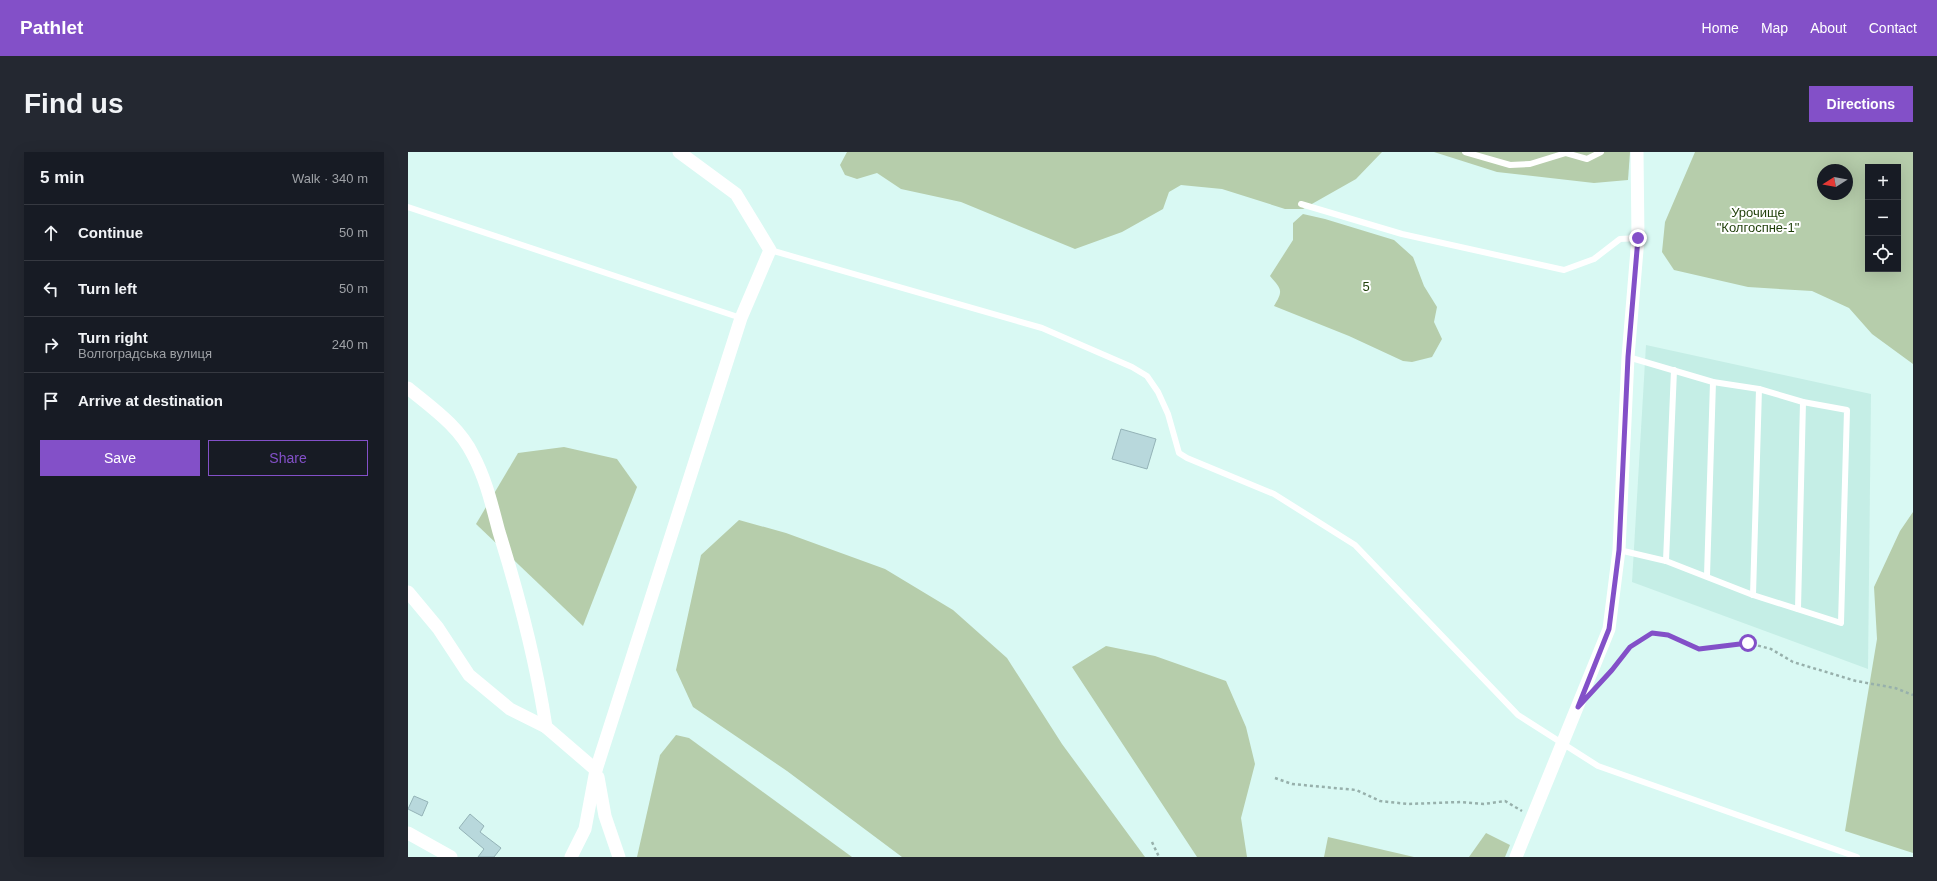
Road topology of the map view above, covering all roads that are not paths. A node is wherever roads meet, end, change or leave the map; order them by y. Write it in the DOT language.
graph roads {
  1 [pos="679,152"];
  2 [pos="1465,152"];
  3 [pos="1601,152"];
  4 [pos="1637,152"];
  5 [pos="1301,204"];
  6 [pos="408,207"];
  7 [pos="1638,238"];
  8 [pos="770,250"];
  9 [pos="741,318"];
  10 [pos="1628,357"];
  11 [pos="1674,370"];
  12 [pos="1713,382"];
  13 [pos="408,388"];
  14 [pos="1759,389"];
  15 [pos="1803,402"];
  16 [pos="1619,550"];
  17 [pos="1666,561"];
  18 [pos="1707,576"];
  19 [pos="408,592"];
  20 [pos="1753,595"];
  21 [pos="1798,609"];
  22 [pos="546,727"];
  23 [pos="1562,744"];
  24 [pos="596,770"];
  25 [pos="408,833"];
  26 [pos="451,857"];
  27 [pos="571,857"];
  28 [pos="619,857"];
  29 [pos="1516,857"];
  30 [pos="1857,857"];
  1 -- 8 [label="street"];
  2 -- 3 [label="lane"];
  4 -- 7 [label="street"];
  5 -- 7 [label="lane"];
  6 -- 9 [label="lane"];
  7 -- 10 [label="street"];
  8 -- 9 [label="street"];
  8 -- 23 [label="lane"];
  9 -- 24 [label="street"];
  10 -- 11 [label="lane"];
  10 -- 16 [label="street"];
  11 -- 12 [label="lane"];
  11 -- 17 [label="lane"];
  12 -- 14 [label="lane"];
  12 -- 18 [label="lane"];
  13 -- 22 [label="street"];
  14 -- 15 [label="lane"];
  14 -- 20 [label="lane"];
  15 -- 21 [label="lane"];
  15 -- 21 [label="lane"];
  16 -- 17 [label="lane"];
  16 -- 23 [label="street"];
  17 -- 18 [label="lane"];
  18 -- 20 [label="lane"];
  19 -- 22 [label="street"];
  20 -- 21 [label="lane"];
  22 -- 24 [label="street"];
  23 -- 29 [label="street"];
  23 -- 30 [label="lane"];
  24 -- 27 [label="street"];
  24 -- 28 [label="street"];
  25 -- 26 [label="street"];
}
